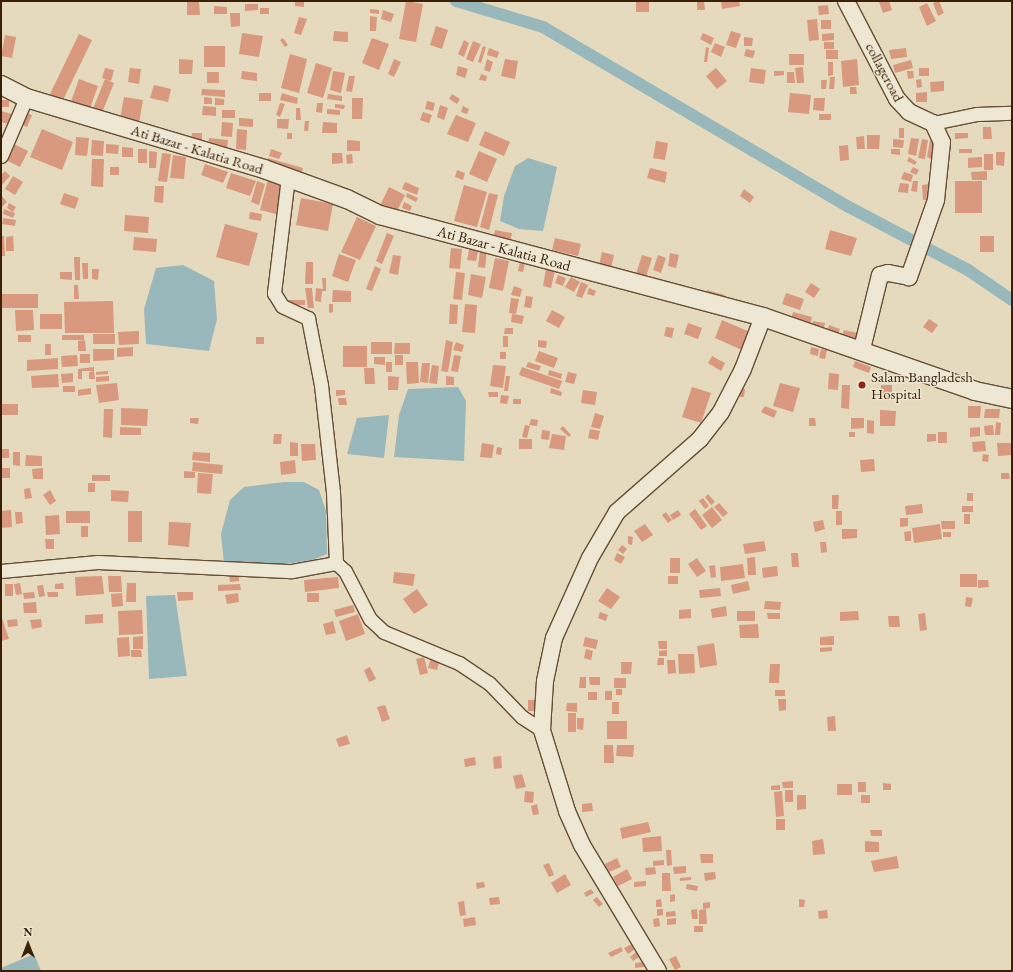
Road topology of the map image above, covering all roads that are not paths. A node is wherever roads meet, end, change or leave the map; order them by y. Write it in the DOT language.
graph roads {
  1 [pos="846,1"];
  2 [pos="1,85"];
  3 [pos="26,98"];
  4 [pos="1012,113"];
  5 [pos="933,123"];
  6 [pos="1,156"];
  7 [pos="288,177"];
  8 [pos="763,317"];
  9 [pos="862,349"];
  10 [pos="1012,399"];
  11 [pos="336,563"];
  12 [pos="1,571"];
  13 [pos="542,730"];
  14 [pos="658,971"];
  1 -- 5 [label="street, collageroad"];
  2 -- 3 [label="main road, Ati Bazar - Kalatia Road"];
  3 -- 6 [label="street"];
  3 -- 7 [label="main road, Ati Bazar - Kalatia Road"];
  4 -- 5 [label="street"];
  5 -- 9 [label="street"];
  7 -- 8 [label="main road, Ati Bazar - Kalatia Road"];
  7 -- 11 [label="street"];
  8 -- 9 [label="main road, Ati Bazar - Kalatia Road"];
  8 -- 13 [label="street"];
  9 -- 10 [label="main road, Ati Bazar - Kalatia Road"];
  11 -- 12 [label="street"];
  11 -- 13 [label="street"];
  13 -- 14 [label="street"];
}
